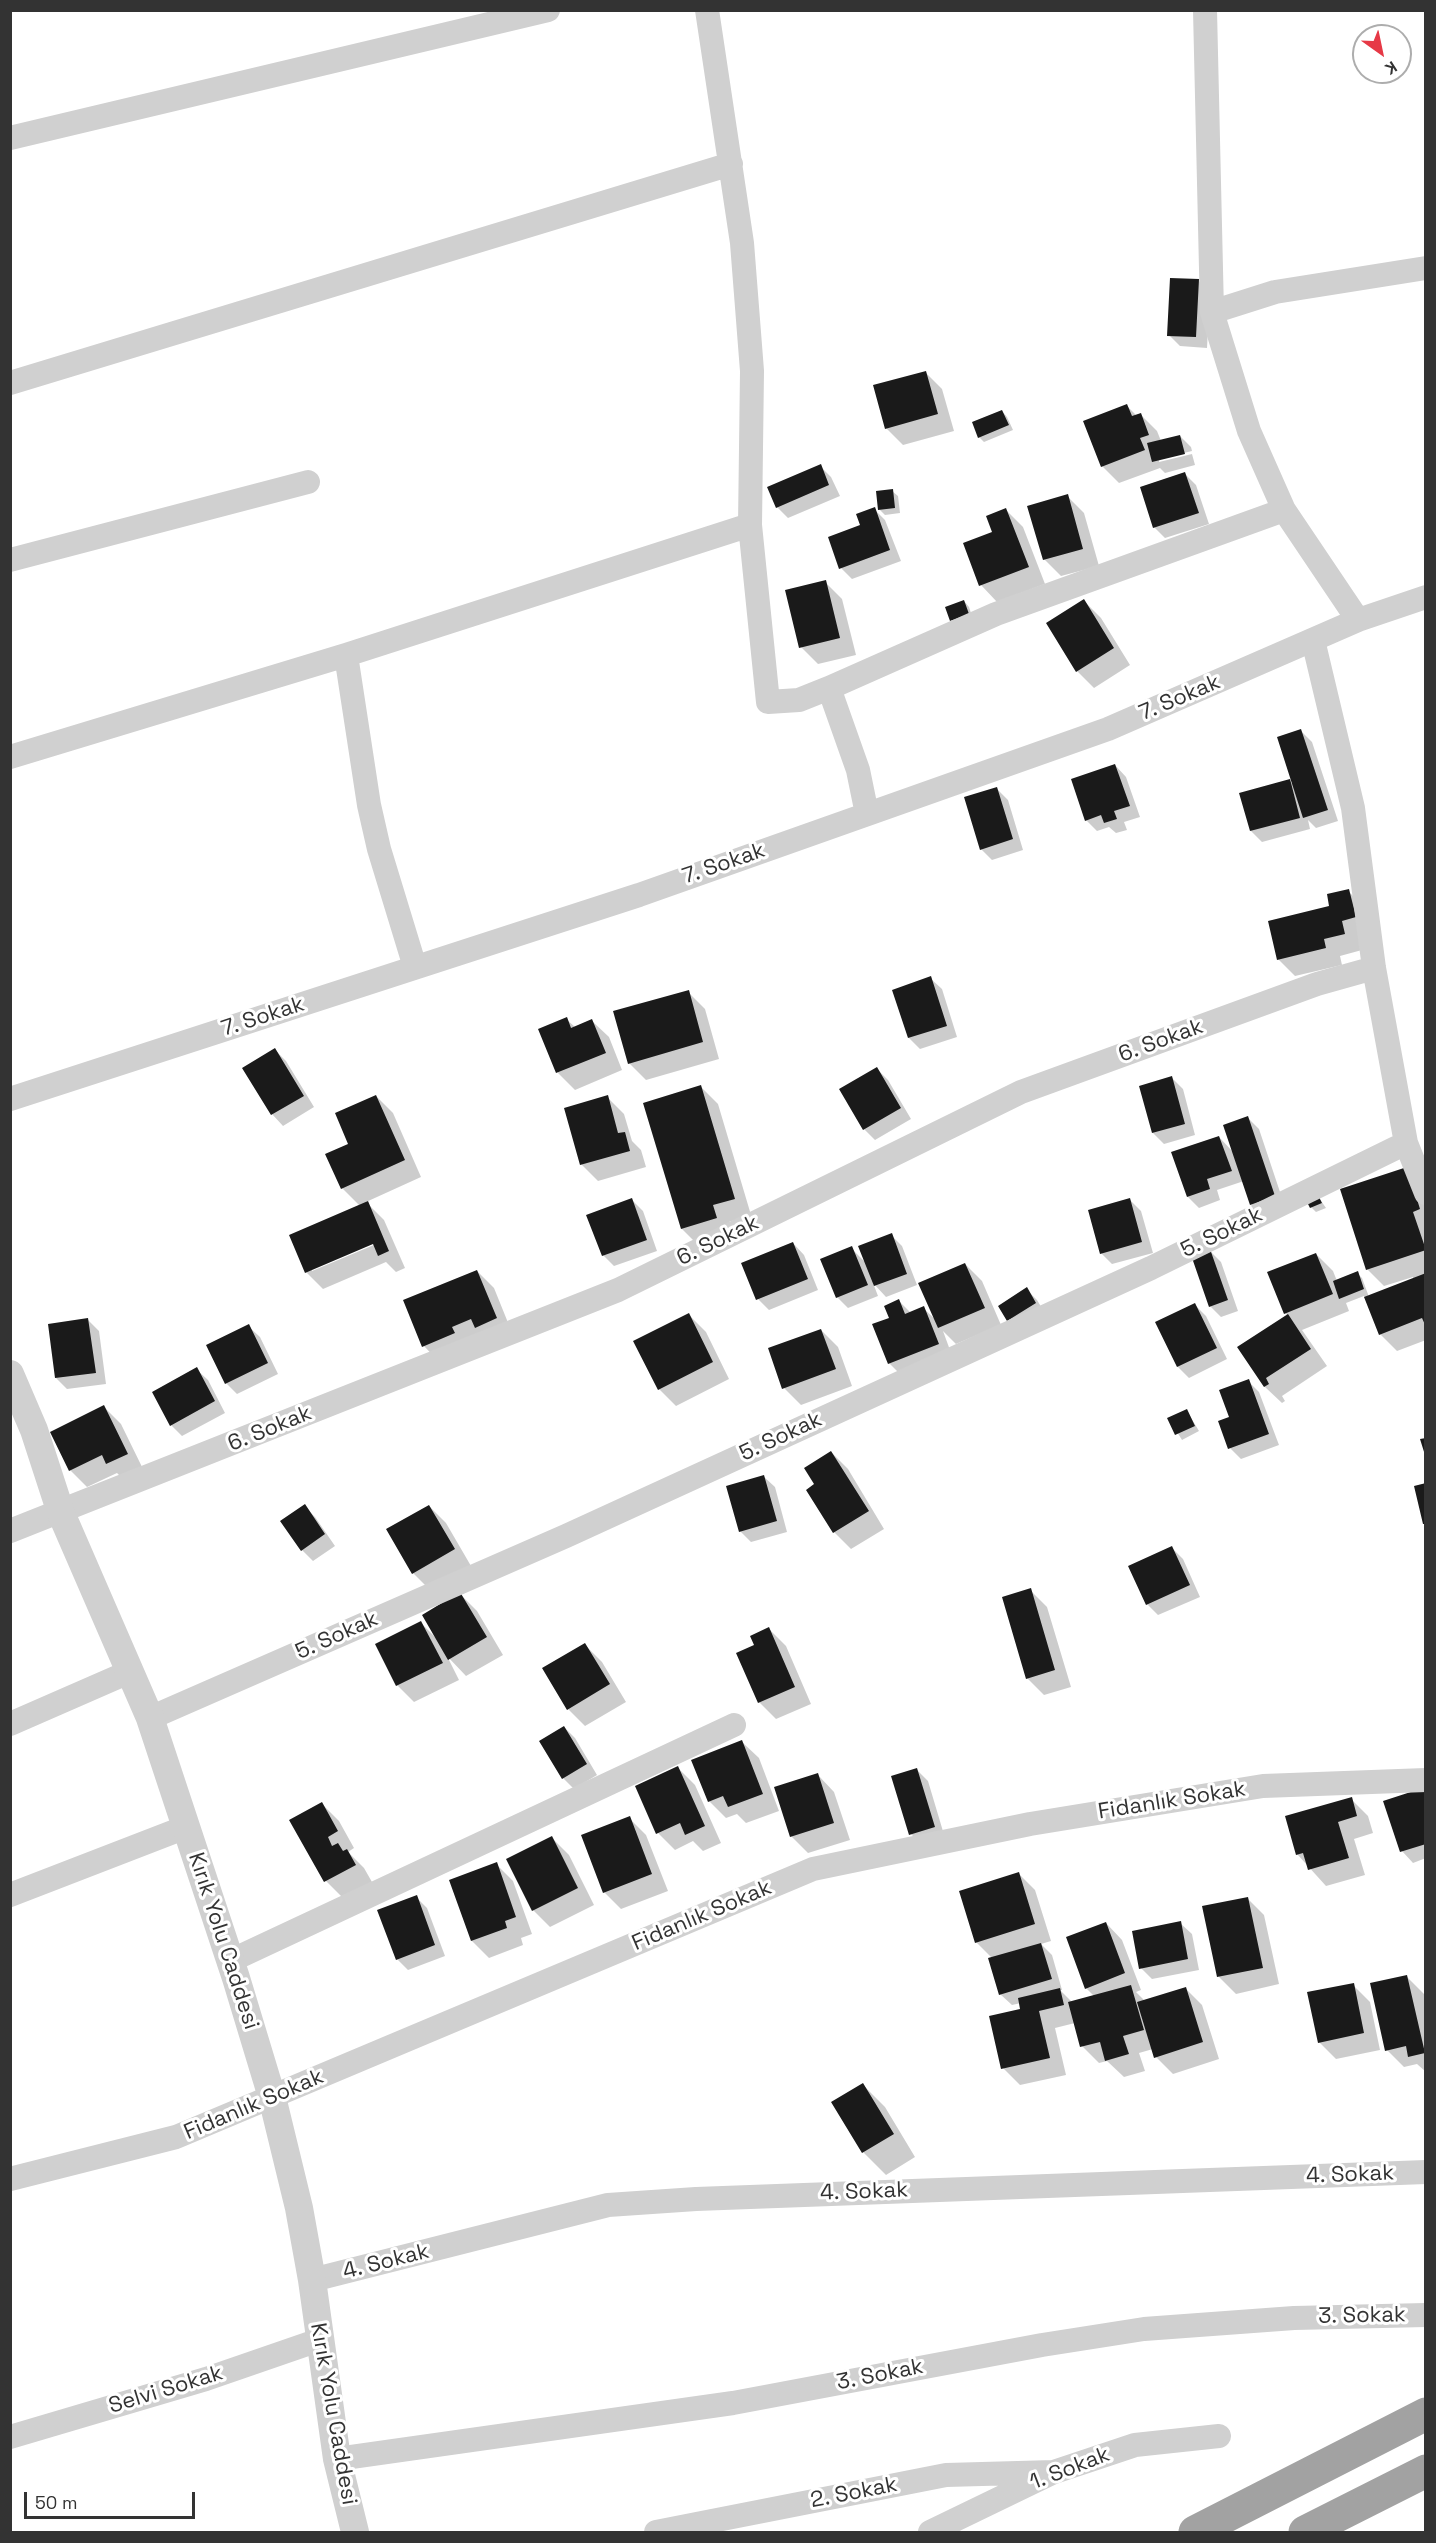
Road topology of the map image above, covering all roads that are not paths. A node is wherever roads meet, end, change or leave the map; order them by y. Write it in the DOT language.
graph roads {
  1 [pos="548,10"];
  2 [pos="707,10"];
  3 [pos="1205,10"];
  4 [pos="10,138"];
  5 [pos="731,164"];
  6 [pos="1425,268"];
  7 [pos="1212,312"];
  8 [pos="10,383"];
  9 [pos="308,482"];
  10 [pos="1284,510"];
  11 [pos="750,525"];
  12 [pos="10,560"];
  13 [pos="1425,597"];
  14 [pos="1358,621"];
  15 [pos="1313,640"];
  16 [pos="346,655"];
  17 [pos="829,688"];
  18 [pos="10,757"];
  19 [pos="867,814"];
  20 [pos="416,967"];
  21 [pos="1374,968"];
  22 [pos="10,1099"];
  23 [pos="1406,1143"];
  24 [pos="1425,1193"];
  25 [pos="10,1374"];
  26 [pos="61,1513"];
  27 [pos="10,1531"];
  28 [pos="129,1672"];
  29 [pos="150,1718"];
  30 [pos="10,1724"];
  31 [pos="734,1725"];
  32 [pos="1425,1780"];
  33 [pos="186,1827"];
  34 [pos="10,1895"];
  35 [pos="230,1961"];
  36 [pos="272,2097"];
  37 [pos="1425,2172"];
  38 [pos="10,2179"];
  39 [pos="312,2280"];
  40 [pos="1425,2315"];
  41 [pos="320,2340"];
  42 [pos="1425,2414"];
  43 [pos="1219,2436"];
  44 [pos="10,2437"];
  45 [pos="338,2459"];
  46 [pos="1425,2471"];
  47 [pos="1054,2472"];
  48 [pos="355,2532"];
  49 [pos="656,2532"];
  50 [pos="930,2532"];
  51 [pos="1195,2532"];
  52 [pos="1305,2532"];
  1 -- 4 [label="street"];
  2 -- 5 [label="street"];
  3 -- 7 [label="street"];
  5 -- 8 [label="street"];
  5 -- 11 [label="street"];
  6 -- 7 [label="street"];
  7 -- 10 [label="street"];
  9 -- 12 [label="street"];
  10 -- 14 [label="street"];
  10 -- 17 [label="street"];
  11 -- 16 [label="street"];
  11 -- 17 [label="street"];
  13 -- 14 [label="street, 7. Sokak"];
  14 -- 15 [label="street, 7. Sokak"];
  15 -- 19 [label="street, 7. Sokak"];
  15 -- 21 [label="street"];
  16 -- 18 [label="street"];
  16 -- 20 [label="street"];
  17 -- 19 [label="street"];
  19 -- 20 [label="street, 7. Sokak"];
  20 -- 22 [label="street, 7. Sokak"];
  21 -- 23 [label="street"];
  21 -- 26 [label="street, 6. Sokak"];
  23 -- 24 [label="street"];
  23 -- 29 [label="street, 5. Sokak"];
  25 -- 26 [label="street, Kırık Yolu Caddesi"];
  26 -- 27 [label="street, 6. Sokak"];
  26 -- 28 [label="street, Kırık Yolu Caddesi"];
  28 -- 29 [label="street, Kırık Yolu Caddesi"];
  28 -- 30 [label="street"];
  29 -- 33 [label="street, Kırık Yolu Caddesi"];
  31 -- 35 [label="street"];
  32 -- 36 [label="street, Fidanlık Sokak"];
  33 -- 34 [label="street"];
  33 -- 35 [label="street, Kırık Yolu Caddesi"];
  35 -- 36 [label="street, Kırık Yolu Caddesi"];
  36 -- 38 [label="street, Fidanlık Sokak"];
  36 -- 39 [label="street, Kırık Yolu Caddesi"];
  37 -- 39 [label="street, 4. Sokak"];
  39 -- 41 [label="street, Kırık Yolu Caddesi"];
  40 -- 45 [label="street, 3. Sokak"];
  41 -- 44 [label="street, Selvi Sokak"];
  41 -- 45 [label="street, Kırık Yolu Caddesi"];
  42 -- 51 [label="highway"];
  43 -- 47 [label="street, 1. Sokak"];
  45 -- 48 [label="street, Kırık Yolu Caddesi"];
  46 -- 52 [label="highway"];
  47 -- 49 [label="street, 2. Sokak"];
  47 -- 50 [label="street, 1. Sokak"];
}
